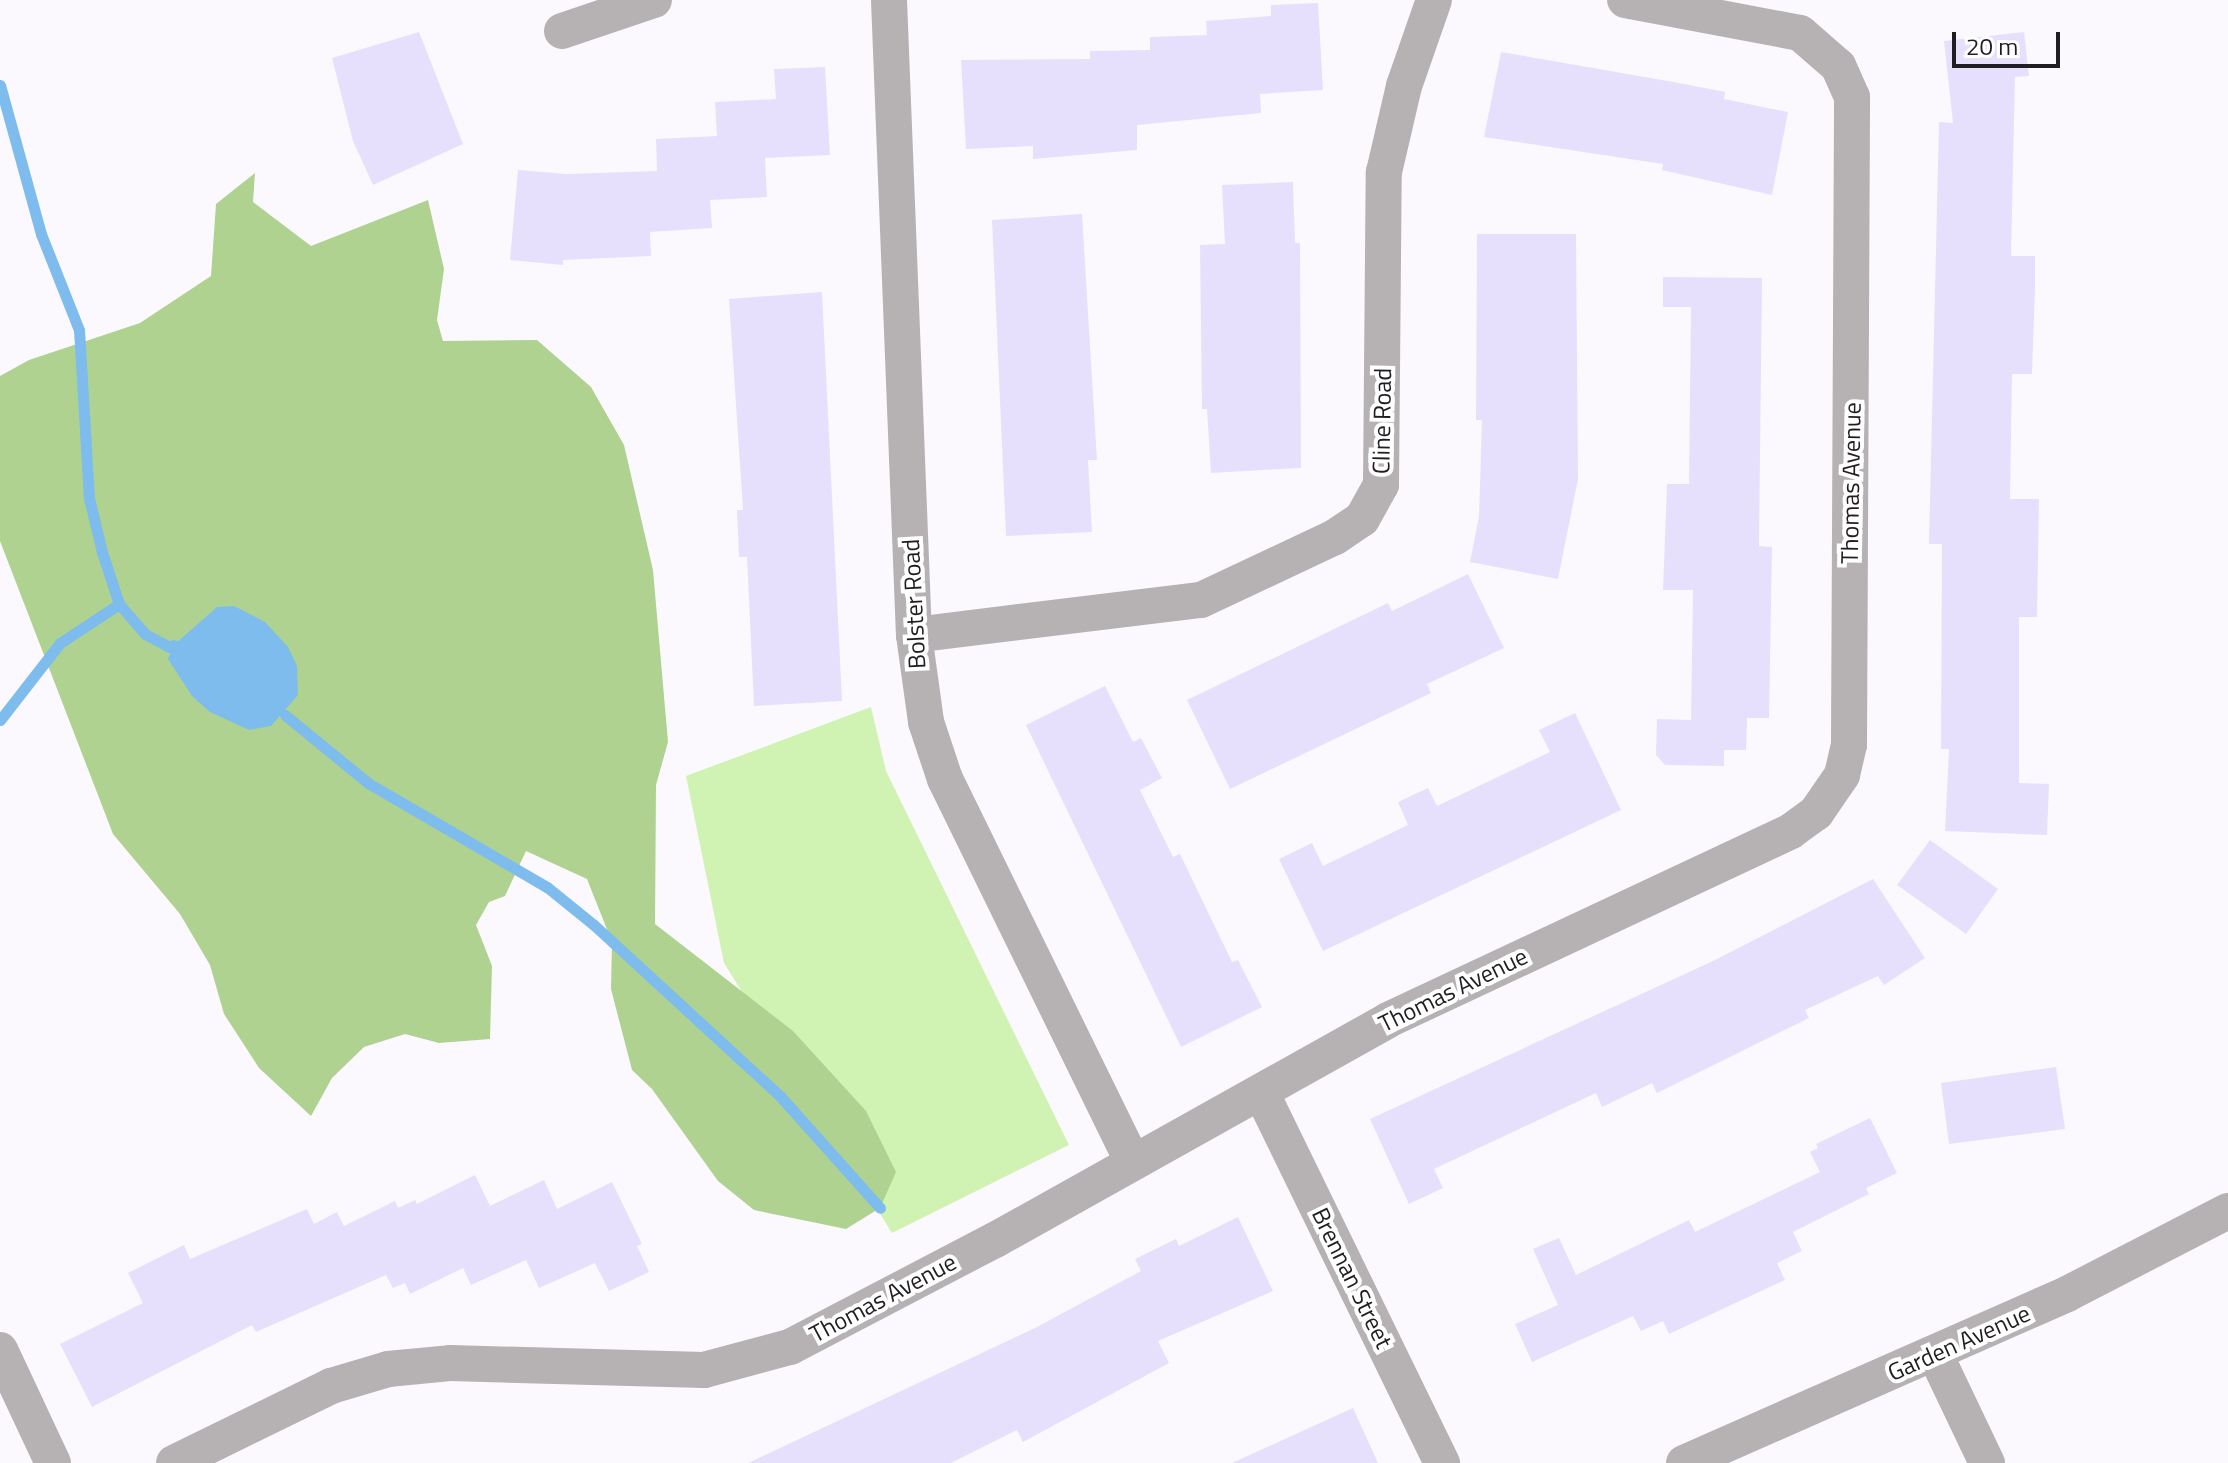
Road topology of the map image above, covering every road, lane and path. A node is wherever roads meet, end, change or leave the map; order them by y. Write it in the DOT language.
graph roads {
  1 [pos="654,0"];
  2 [pos="889,0"];
  3 [pos="1434,0"];
  4 [pos="1625,0"];
  5 [pos="562,31"];
  6 [pos="914,635"];
  7 [pos="1262,1094"];
  8 [pos="1133,1162"];
  9 [pos="2228,1211"];
  10 [pos="0,1350"];
  11 [pos="1935,1354"];
  12 [pos="53,1463"];
  13 [pos="174,1463"];
  14 [pos="1442,1463"];
  15 [pos="1684,1463"];
  16 [pos="1987,1463"];
  1 -- 5 [label="street"];
  2 -- 6 [label="street, Bolster Road"];
  3 -- 6 [label="street, Cline Road"];
  4 -- 7 [label="street, Thomas Avenue"];
  6 -- 8 [label="street, Bolster Road"];
  7 -- 8 [label="street, Thomas Avenue"];
  7 -- 14 [label="street, Brennan Street"];
  8 -- 13 [label="street, Thomas Avenue"];
  9 -- 11 [label="street, Garden Avenue"];
  10 -- 12 [label="street"];
  11 -- 15 [label="street, Garden Avenue"];
  11 -- 16 [label="street"];
}
